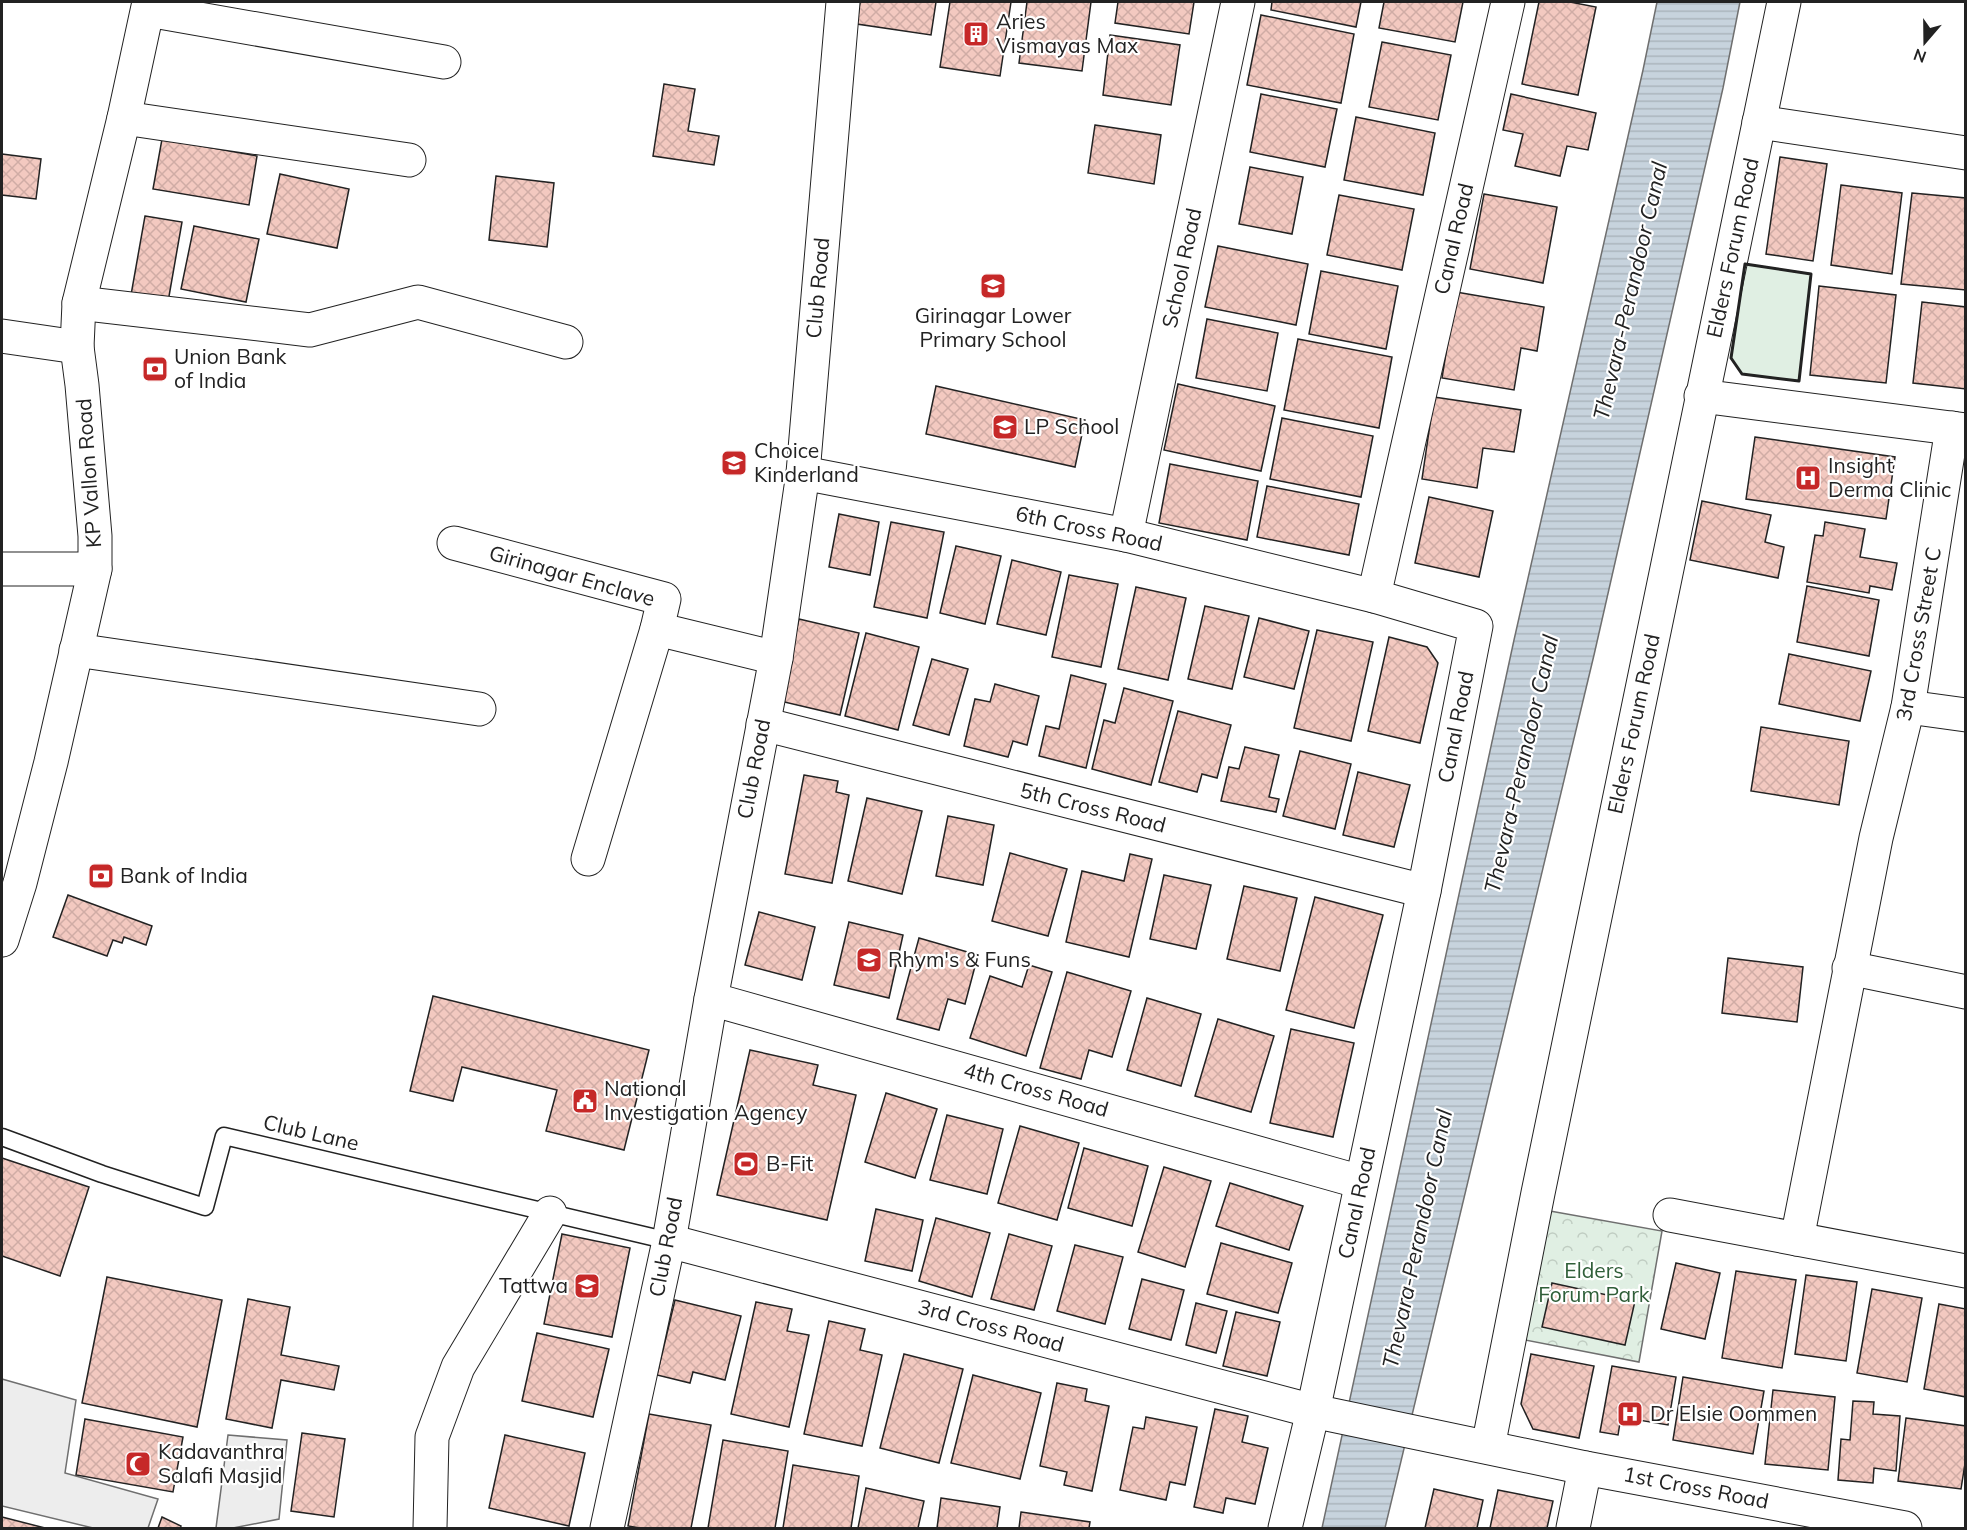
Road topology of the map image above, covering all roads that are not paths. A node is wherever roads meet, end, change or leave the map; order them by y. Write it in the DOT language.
graph roads {
  1 [pos="843,2"];
  2 [pos="1238,2"];
  3 [pos="1508,2"];
  4 [pos="1784,2"];
  5 [pos="149,6"];
  6 [pos="444,62"];
  7 [pos="124,117"];
  8 [pos="1759,122"];
  9 [pos="1965,153"];
  10 [pos="409,160"];
  11 [pos="79,303"];
  12 [pos="2,336"];
  13 [pos="566,342"];
  14 [pos="77,347"];
  15 [pos="1701,396"];
  16 [pos="1959,429"];
  17 [pos="802,473"];
  18 [pos="1126,535"];
  19 [pos="454,543"];
  20 [pos="2,569"];
  21 [pos="95,569"];
  22 [pos="1374,596"];
  23 [pos="657,629"];
  24 [pos="76,651"];
  25 [pos="776,658"];
  26 [pos="1908,707"];
  27 [pos="479,709"];
  28 [pos="1965,715"];
  29 [pos="763,724"];
  30 [pos="588,859"];
  31 [pos="1424,891"];
  32 [pos="2,940"];
  33 [pos="1849,968"];
  34 [pos="1965,992"];
  35 [pos="711,999"];
  36 [pos="2,1137"];
  37 [pos="1361,1182"];
  38 [pos="550,1213"];
  39 [pos="1670,1215"];
  40 [pos="1797,1239"];
  41 [pos="669,1241"];
  42 [pos="1965,1271"];
  43 [pos="1313,1411"];
  44 [pos="1488,1447"];
  45 [pos="1585,1468"];
  46 [pos="1834,1522"];
  47 [pos="430,1528"];
  48 [pos="607,1528"];
  49 [pos="1285,1528"];
  50 [pos="1573,1528"];
  51 [pos="1905,1528"];
  1 -- 17 [label="street, Club Road"];
  2 -- 18 [label="street, School Road"];
  3 -- 22 [label="street, Canal Road"];
  4 -- 8 [label="street, Elders Forum Road"];
  5 -- 6 [label="street"];
  5 -- 7 [label="street, KP Vallon Road"];
  7 -- 10 [label="street"];
  7 -- 11 [label="street, KP Vallon Road"];
  8 -- 9 [label="street"];
  8 -- 15 [label="street, Elders Forum Road"];
  11 -- 13 [label="street"];
  11 -- 14 [label="street, KP Vallon Road"];
  12 -- 14 [label="street"];
  14 -- 21 [label="street, KP Vallon Road"];
  15 -- 16 [label="street"];
  15 -- 44 [label="street, Elders Forum Road"];
  16 -- 26 [label="street, 3rd Cross Street C"];
  17 -- 18 [label="street, 6th Cross Road"];
  17 -- 25 [label="street, Club Road"];
  18 -- 22 [label="street, 6th Cross Road"];
  19 -- 23 [label="street, Girinagar Enclave"];
  20 -- 21 [label="street"];
  21 -- 24 [label="street, KP Vallon Road"];
  22 -- 31 [label="street, Canal Road"];
  23 -- 25 [label="street, Girinagar Enclave"];
  23 -- 30 [label="street, Girinagar Enclave"];
  24 -- 27 [label="street"];
  24 -- 32 [label="street, KP Vallon Road"];
  25 -- 29 [label="street, Club Road"];
  26 -- 28 [label="street"];
  26 -- 33 [label="street, 3rd Cross Street C"];
  29 -- 31 [label="street, 5th Cross Road"];
  29 -- 35 [label="street, Club Road"];
  31 -- 37 [label="street, Canal Road"];
  33 -- 34 [label="street"];
  33 -- 40 [label="street, 3rd Cross Street C"];
  35 -- 37 [label="street, 4th Cross Road"];
  35 -- 41 [label="street, Club Road"];
  36 -- 38 [label="lane, Club Lane"];
  37 -- 43 [label="street, Canal Road"];
  38 -- 41 [label="lane, Club Lane"];
  38 -- 47 [label="street"];
  39 -- 40 [label="street"];
  40 -- 42 [label="street"];
  41 -- 43 [label="street, 3rd Cross Road"];
  41 -- 48 [label="street, Club Road"];
  43 -- 44 [label="street, 3rd Cross Road"];
  43 -- 49 [label="street, Canal Road"];
  44 -- 45 [label="street, 1st Cross Road"];
  45 -- 46 [label="street, 1st Cross Road"];
  45 -- 50 [label="street"];
  46 -- 51 [label="street, 1st Cross Road"];
}
